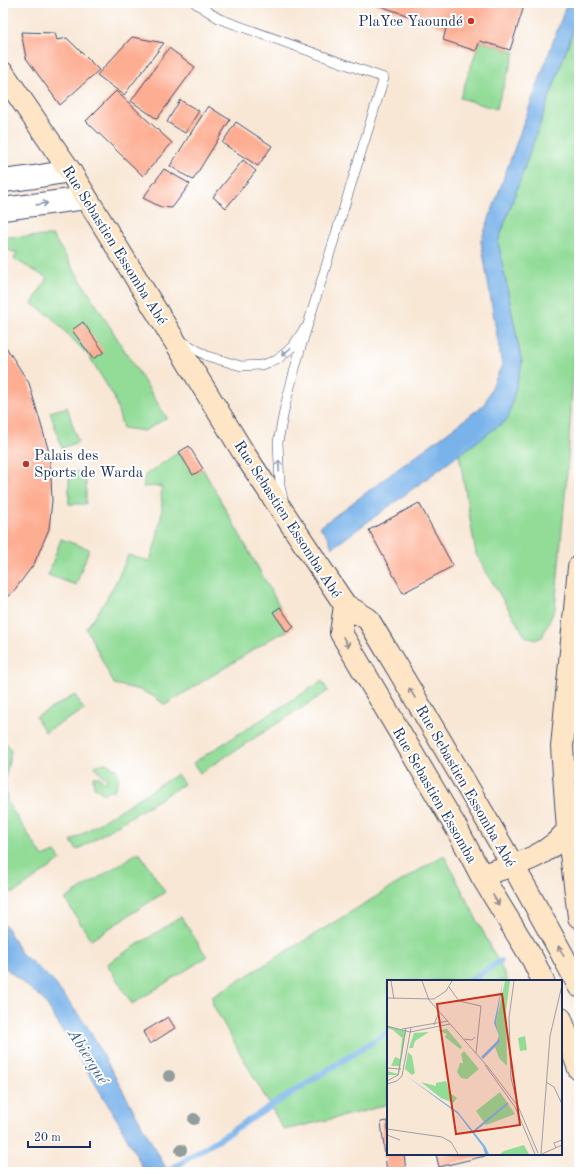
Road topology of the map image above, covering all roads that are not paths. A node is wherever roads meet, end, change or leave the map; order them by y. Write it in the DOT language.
graph roads {
  1 [pos="195,3"];
  2 [pos="4,77"];
  3 [pos="70,171"];
  4 [pos="3,181"];
  5 [pos="86,198"];
  6 [pos="3,209"];
  7 [pos="310,321"];
  8 [pos="170,334"];
  9 [pos="287,518"];
  10 [pos="579,567"];
  11 [pos="345,605"];
  12 [pos="568,830"];
  13 [pos="513,866"];
  14 [pos="481,875"];
  15 [pos="579,916"];
  16 [pos="543,980"];
  17 [pos="579,986"];
  18 [pos="562,1021"];
  19 [pos="578,1061"];
  1 -- 7 [label="lane"];
  2 -- 3 [label="main road, Rue Sebastien Essomba Abé"];
  3 -- 4 [label="street"];
  3 -- 5 [label="main road, Rue Sebastien Essomba Abé"];
  6 -- 5 [label="street, one-way"];
  5 -- 8 [label="main road, Rue Sebastien Essomba Abé"];
  7 -- 8 [label="lane, one-way"];
  9 -- 7 [label="lane, one-way"];
  8 -- 9 [label="main road, Rue Sebastien Essomba Abé"];
  9 -- 11 [label="main road, Rue Sebastien Essomba Abé"];
  10 -- 12 [label="main road"];
  13 -- 11 [label="main road, Rue Sebastien Essomba Abé, one-way"];
  11 -- 14 [label="main road, Rue Sebastien Essomba, one-way"];
  12 -- 13 [label="main road"];
  12 -- 15 [label="main road"];
  13 -- 14 [label="main road"];
  17 -- 13 [label="main road, Rue Sebastien Essomba Abé, one-way"];
  14 -- 16 [label="main road, Rue Sebastien Essomba, one-way"];
  18 -- 19 [label="main road"];
}
